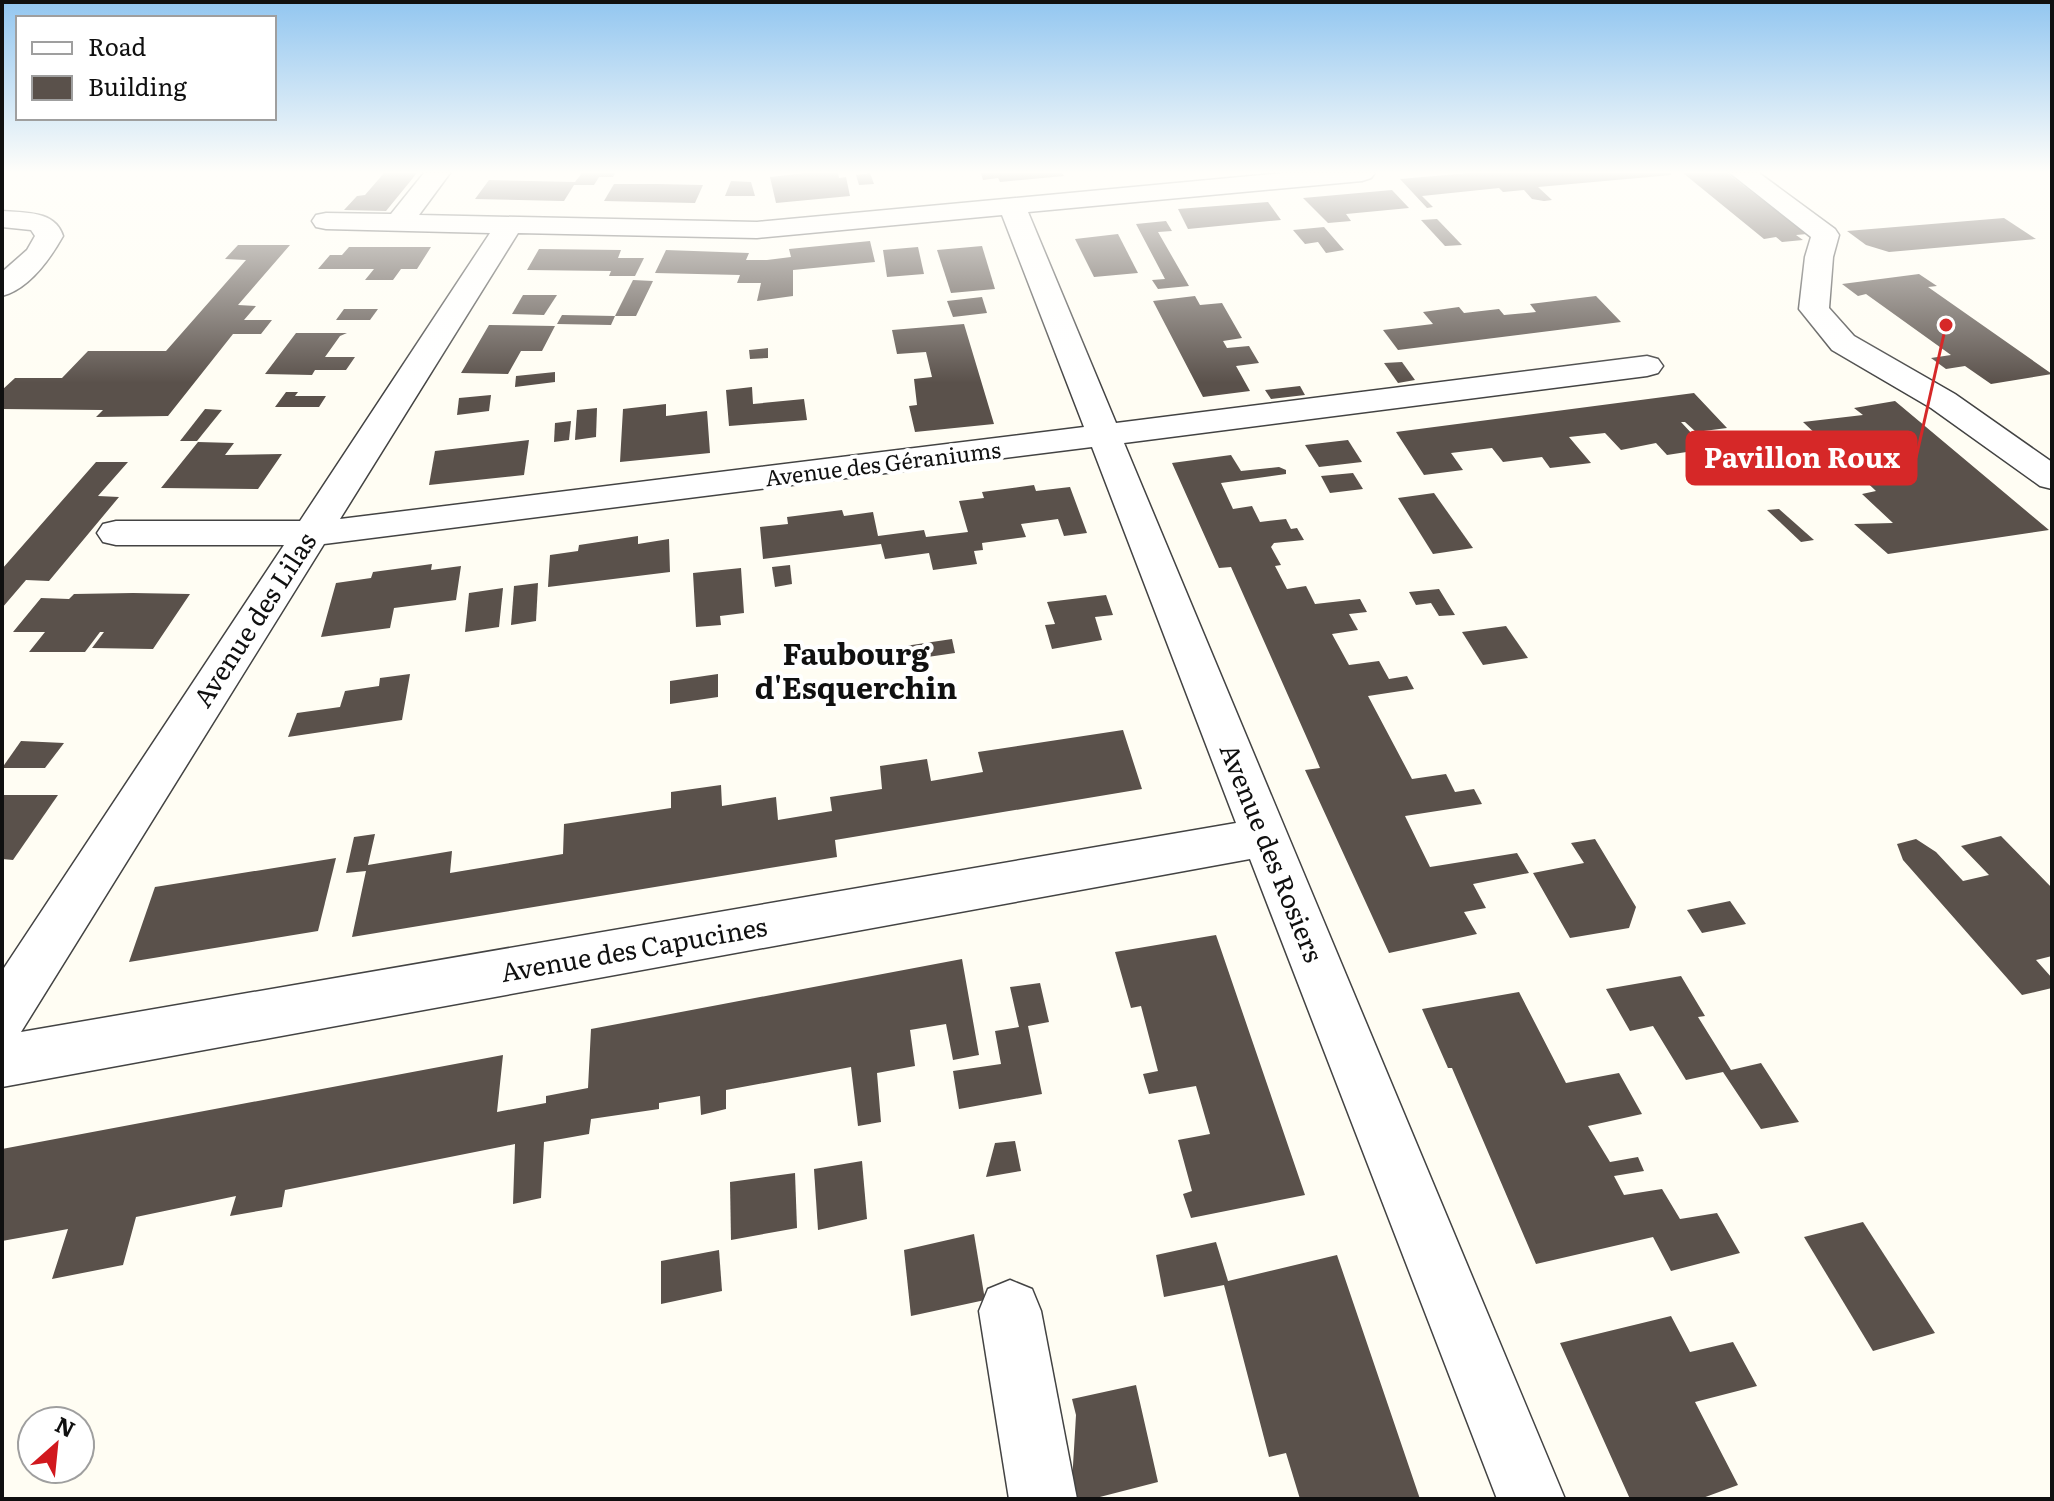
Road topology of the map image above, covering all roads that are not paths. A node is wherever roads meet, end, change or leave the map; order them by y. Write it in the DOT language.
graph roads {
  1 [pos="47,243"];
  2 [pos="497,243"];
  3 [pos="1027,243"];
  4 [pos="1823,243"];
  5 [pos="2,255"];
  6 [pos="38,255"];
  7 [pos="2,287"];
  8 [pos="1647,366"];
  9 [pos="1103,437"];
  10 [pos="2052,478"];
  11 [pos="116,533"];
  12 [pos="310,533"];
  13 [pos="1265,837"];
  14 [pos="2,1016"];
  15 [pos="2,1061"];
  16 [pos="1010,1311"];
  17 [pos="1043,1499"];
  18 [pos="1531,1499"];
  1 -- 6 [label="street"];
  2 -- 12 [label="street, Avenue des Lilas"];
  3 -- 9 [label="street, Avenue des Rosiers"];
  4 -- 10 [label="street"];
  5 -- 6 [label="street"];
  6 -- 7 [label="street"];
  8 -- 9 [label="street, Avenue des Géraniums"];
  9 -- 12 [label="street, Avenue des Géraniums"];
  9 -- 13 [label="street, Avenue des Rosiers"];
  11 -- 12 [label="street, Avenue des Géraniums"];
  12 -- 14 [label="street, Avenue des Lilas"];
  13 -- 15 [label="street, Avenue des Capucines"];
  13 -- 18 [label="street, Avenue des Rosiers"];
  16 -- 17 [label="street"];
}
